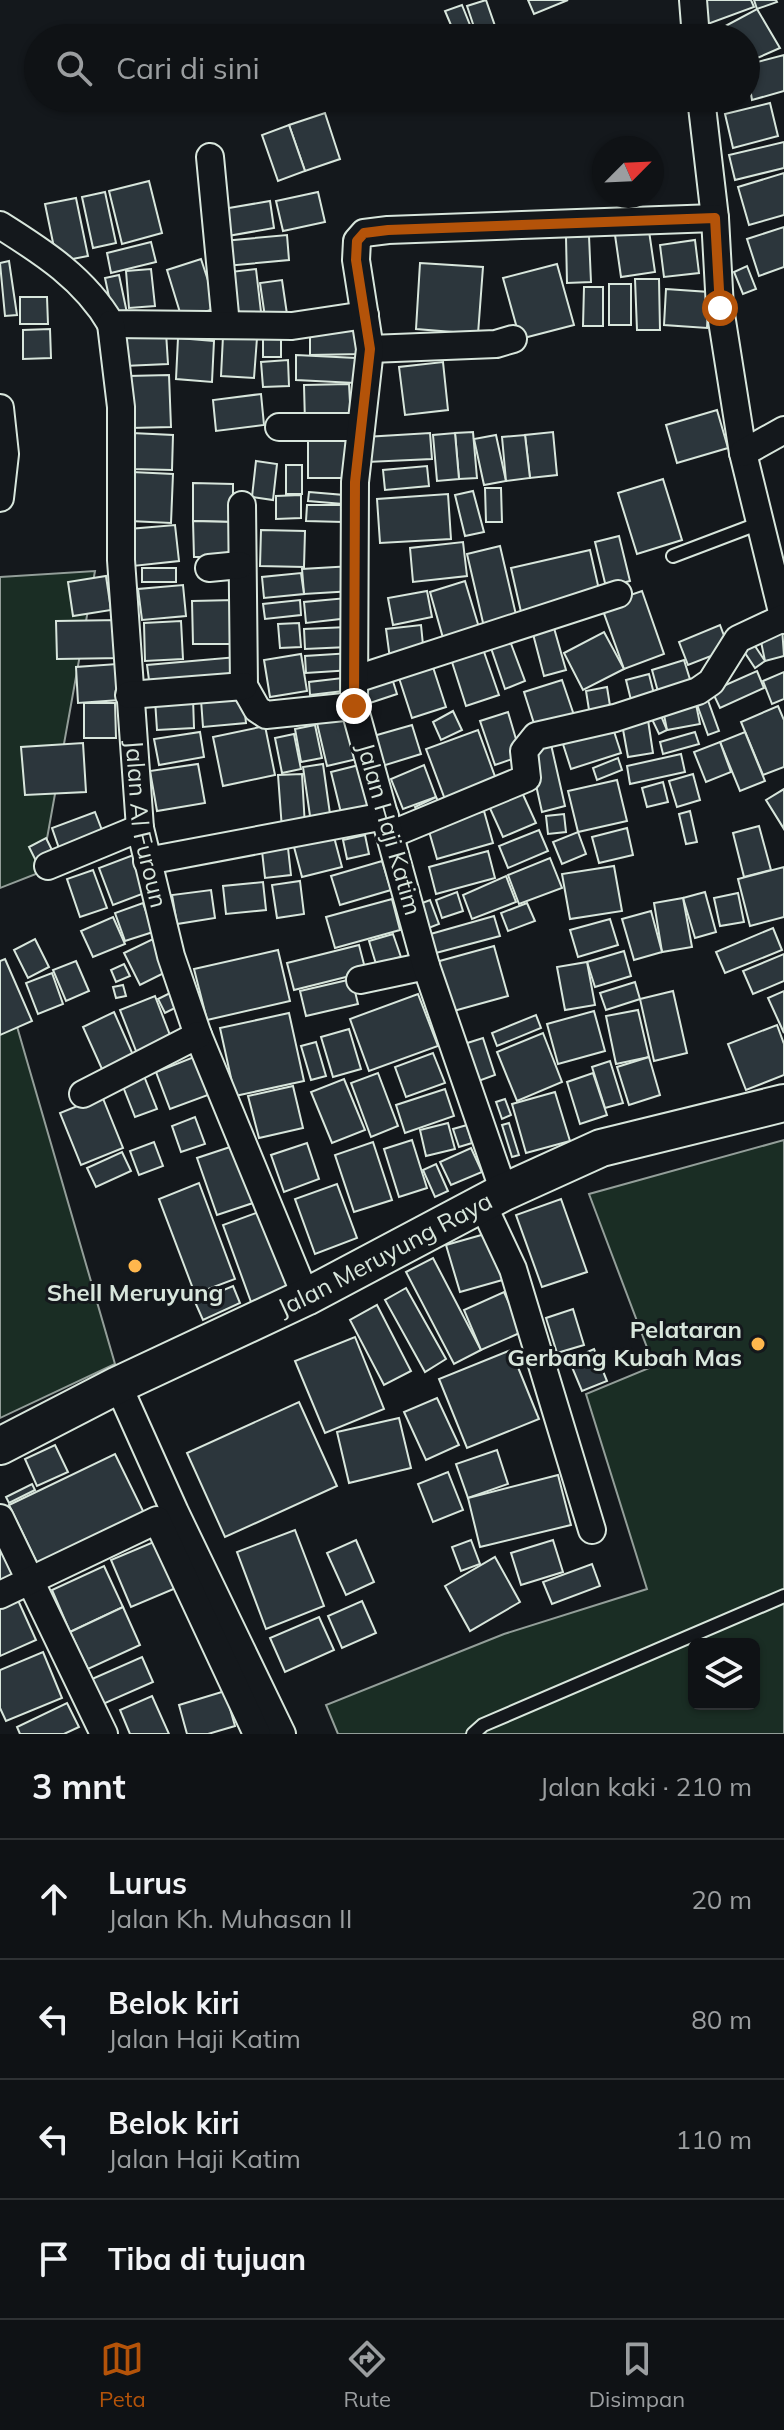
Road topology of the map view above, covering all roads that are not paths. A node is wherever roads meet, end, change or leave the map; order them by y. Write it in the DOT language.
graph roads {
  1 [pos="693,0"];
  2 [pos="695,24"];
  3 [pos="703,112"];
  4 [pos="210,157"];
  5 [pos="715,218"];
  6 [pos="0,225"];
  7 [pos="365,315"];
  8 [pos="111,324"];
  9 [pos="226,325"];
  10 [pos="513,339"];
  11 [pos="370,349"];
  12 [pos="0,408"];
  13 [pos="279,427"];
  14 [pos="361,427"];
  15 [pos="784,430"];
  16 [pos="743,453"];
  17 [pos="0,498"];
  18 [pos="242,505"];
  19 [pos="760,523"];
  20 [pos="673,556"];
  21 [pos="240,565"];
  22 [pos="209,568"];
  23 [pos="618,594"];
  24 [pos="784,619"];
  25 [pos="356,679"];
  26 [pos="244,686"];
  27 [pos="129,695"];
  28 [pos="354,706"];
  29 [pos="388,825"];
  30 [pos="140,828"];
  31 [pos="147,861"];
  32 [pos="48,866"];
  33 [pos="426,966"];
  34 [pos="360,980"];
  35 [pos="198,1035"];
  36 [pos="83,1094"];
  37 [pos="784,1103"];
  38 [pos="493,1198"];
  39 [pos="306,1297"];
  40 [pos="118,1385"];
  41 [pos="0,1446"];
  42 [pos="0,1518"];
  43 [pos="592,1530"];
  44 [pos="30,1579"];
  45 [pos="0,1595"];
  46 [pos="784,1596"];
  47 [pos="104,1734"];
  48 [pos="257,1734"];
  49 [pos="282,1734"];
  50 [pos="473,1734"];
  1 -- 2 [label="street"];
  3 -- 5 [label="street"];
  4 -- 9 [label="street"];
  5 -- 7 [label="street, Jalan Haji Katim"];
  5 -- 16 [label="street"];
  6 -- 8 [label="street"];
  7 -- 9 [label="street"];
  7 -- 11 [label="street, Jalan Haji Katim"];
  8 -- 9 [label="street"];
  8 -- 27 [label="street, Jalan Al Furoun"];
  10 -- 11 [label="street"];
  11 -- 14 [label="street, Jalan Haji Katim"];
  12 -- 17 [label="street"];
  13 -- 14 [label="street"];
  14 -- 25 [label="street, Jalan Haji Katim"];
  15 -- 16 [label="street"];
  16 -- 19 [label="street"];
  18 -- 21 [label="street"];
  19 -- 20 [label="lane"];
  19 -- 24 [label="street"];
  21 -- 22 [label="street"];
  21 -- 26 [label="street"];
  23 -- 25 [label="street"];
  24 -- 29 [label="street"];
  25 -- 28 [label="street, Jalan Haji Katim"];
  26 -- 27 [label="street"];
  26 -- 28 [label="street"];
  27 -- 30 [label="street, Jalan Al Furoun"];
  28 -- 29 [label="street, Jalan Haji Katim"];
  29 -- 31 [label="street"];
  29 -- 33 [label="street, Jalan Haji Katim"];
  30 -- 31 [label="street, Jalan Al Furoun"];
  30 -- 32 [label="street"];
  31 -- 35 [label="street, Jalan Al Furoun"];
  33 -- 34 [label="street"];
  33 -- 38 [label="street, Jalan Haji Katim"];
  35 -- 36 [label="street"];
  35 -- 39 [label="street, Jalan Al Furoun"];
  37 -- 38 [label="main road, Jalan Meruyung Raya"];
  38 -- 39 [label="main road, Jalan Meruyung Raya"];
  38 -- 43 [label="street, Jalan Haji Katim"];
  39 -- 40 [label="main road, Jalan Meruyung Raya"];
  40 -- 41 [label="main road, Jalan Meruyung Raya"];
  40 -- 49 [label="street"];
  42 -- 44 [label="street"];
  44 -- 45 [label="street"];
  44 -- 47 [label="street"];
  44 -- 48 [label="street"];
  46 -- 50 [label="lane"];
}
